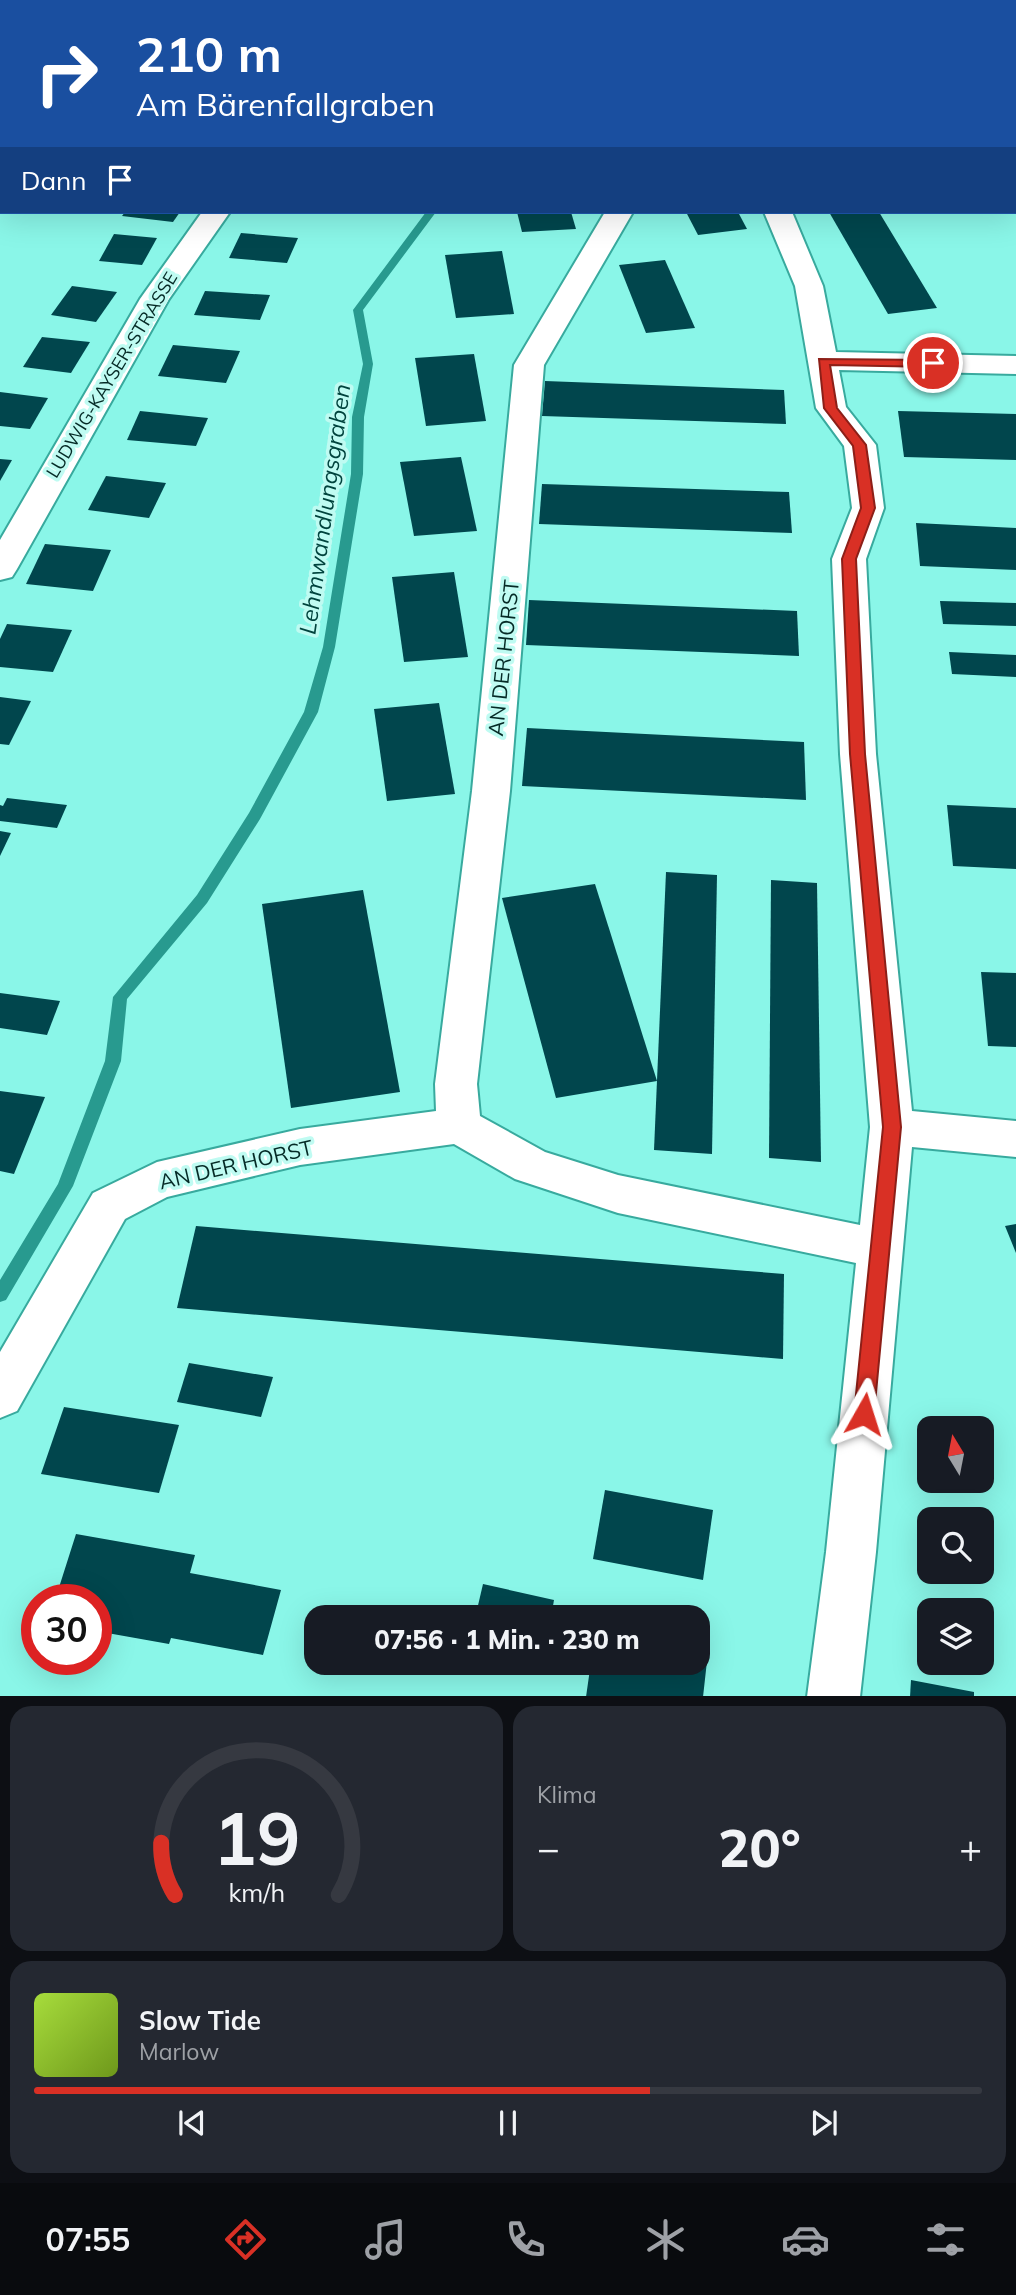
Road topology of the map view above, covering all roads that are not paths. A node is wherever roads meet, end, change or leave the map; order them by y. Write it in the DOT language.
graph roads {
  1 [pos="215,214"];
  2 [pos="618,214"];
  3 [pos="779,214"];
  4 [pos="823,361"];
  5 [pos="1016,365"];
  6 [pos="33,506"];
  7 [pos="0,527"];
  8 [pos="0,569"];
  9 [pos="459,1126"];
  10 [pos="892,1127"];
  11 [pos="1016,1139"];
  12 [pos="881,1250"];
  13 [pos="0,1396"];
  14 [pos="833,1696"];
  1 -- 6 [label="street, LUDWIG-KAYSER-STRASSE"];
  2 -- 9 [label="street, AN DER HORST"];
  3 -- 4 [label="street"];
  4 -- 5 [label="street"];
  4 -- 10 [label="street"];
  6 -- 7 [label="street, LUDWIG-KAYSER-STRASSE"];
  6 -- 8 [label="street, LUDWIG-KAYSER-STRASSE"];
  9 -- 12 [label="street"];
  9 -- 13 [label="street, AN DER HORST"];
  10 -- 11 [label="street"];
  10 -- 12 [label="street"];
  12 -- 14 [label="street"];
}
